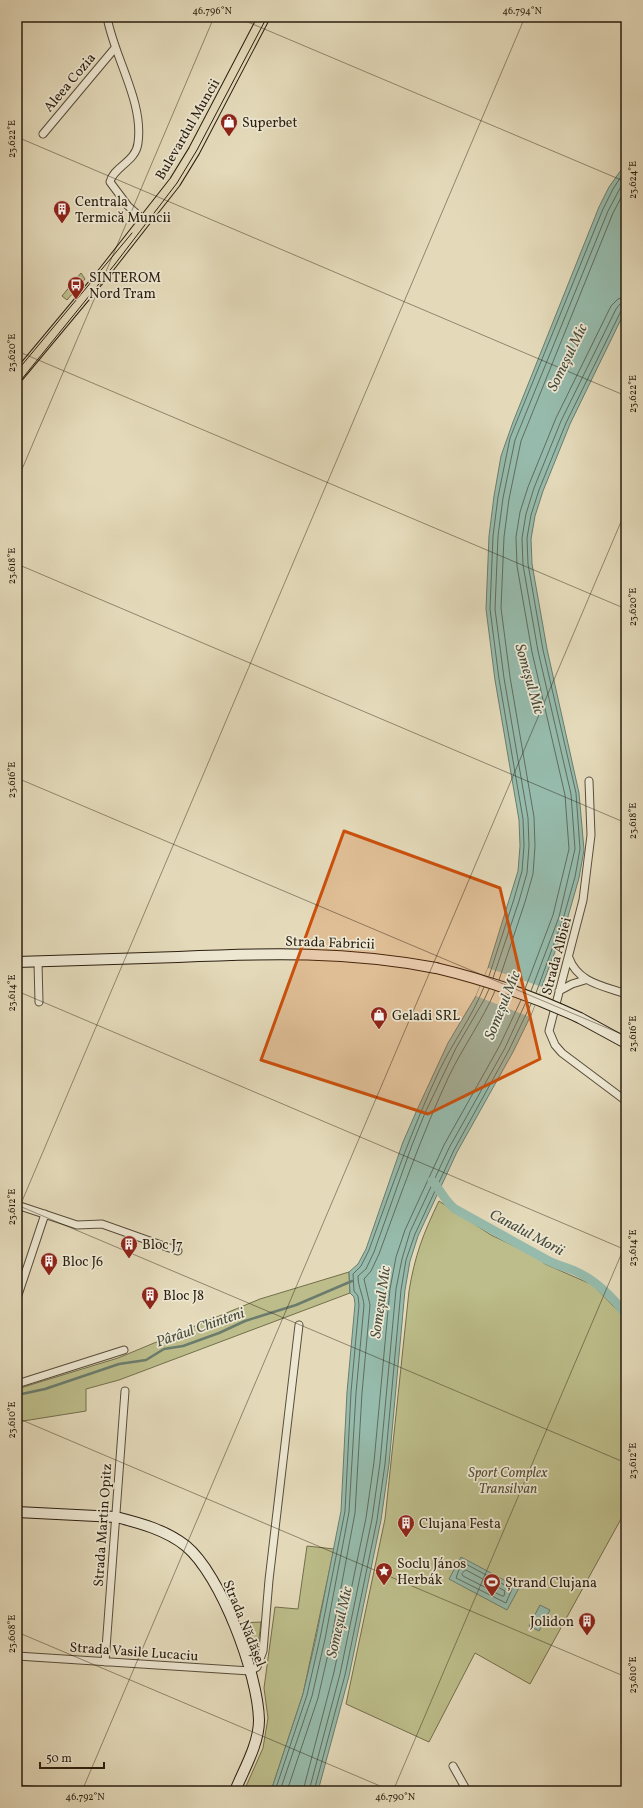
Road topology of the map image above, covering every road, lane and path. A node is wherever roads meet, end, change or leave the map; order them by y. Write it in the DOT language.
graph roads {
  1 [pos="107,17"];
  2 [pos="264,17"];
  3 [pos="115,48"];
  4 [pos="43,134"];
  5 [pos="145,221"];
  6 [pos="17,377"];
  7 [pos="589,781"];
  8 [pos="569,958"];
  9 [pos="17,962"];
  10 [pos="38,962"];
  11 [pos="585,980"];
  12 [pos="559,991"];
  13 [pos="626,994"];
  14 [pos="38,1002"];
  15 [pos="626,1043"];
  16 [pos="626,1102"];
  17 [pos="17,1205"];
  18 [pos="45,1214"];
  19 [pos="178,1251"];
  20 [pos="17,1298"];
  21 [pos="299,1325"];
  22 [pos="124,1350"];
  23 [pos="17,1384"];
  24 [pos="125,1391"];
  25 [pos="17,1512"];
  26 [pos="116,1518"];
  27 [pos="17,1656"];
  28 [pos="105,1662"];
  29 [pos="250,1672"];
  30 [pos="453,1766"];
  31 [pos="17,1789"];
  32 [pos="45,1791"];
  33 [pos="235,1791"];
  34 [pos="467,1791"];
  1 -- 3 [label="street"];
  2 -- 5 [label="main road, Bulevardul Muncii"];
  3 -- 4 [label="street, Aleea Cozia"];
  3 -- 5 [label="street"];
  5 -- 6 [label="main road, Bulevardul Muncii"];
  7 -- 8 [label="street, Strada Albiei"];
  8 -- 11 [label="street"];
  8 -- 12 [label="street, Strada Albiei"];
  9 -- 10 [label="main road, Strada Fabricii"];
  10 -- 14 [label="street"];
  10 -- 15 [label="main road, Strada Fabricii, bridge"];
  11 -- 12 [label="street"];
  11 -- 13 [label="street"];
  12 -- 16 [label="street, Strada Albiei"];
  17 -- 18 [label="street"];
  18 -- 19 [label="street"];
  18 -- 20 [label="street"];
  21 -- 29 [label="street"];
  22 -- 23 [label="street"];
  24 -- 26 [label="street, Strada Martin Opitz"];
  25 -- 26 [label="main road, Strada Nădășel"];
  26 -- 28 [label="street, Strada Martin Opitz"];
  26 -- 29 [label="main road, Strada Nădășel"];
  27 -- 28 [label="street, Strada Vasile Lucaciu"];
  28 -- 29 [label="street, Strada Vasile Lucaciu"];
  29 -- 33 [label="main road, Strada Nădășel"];
  30 -- 34 [label="street"];
  31 -- 32 [label="street"];
}
